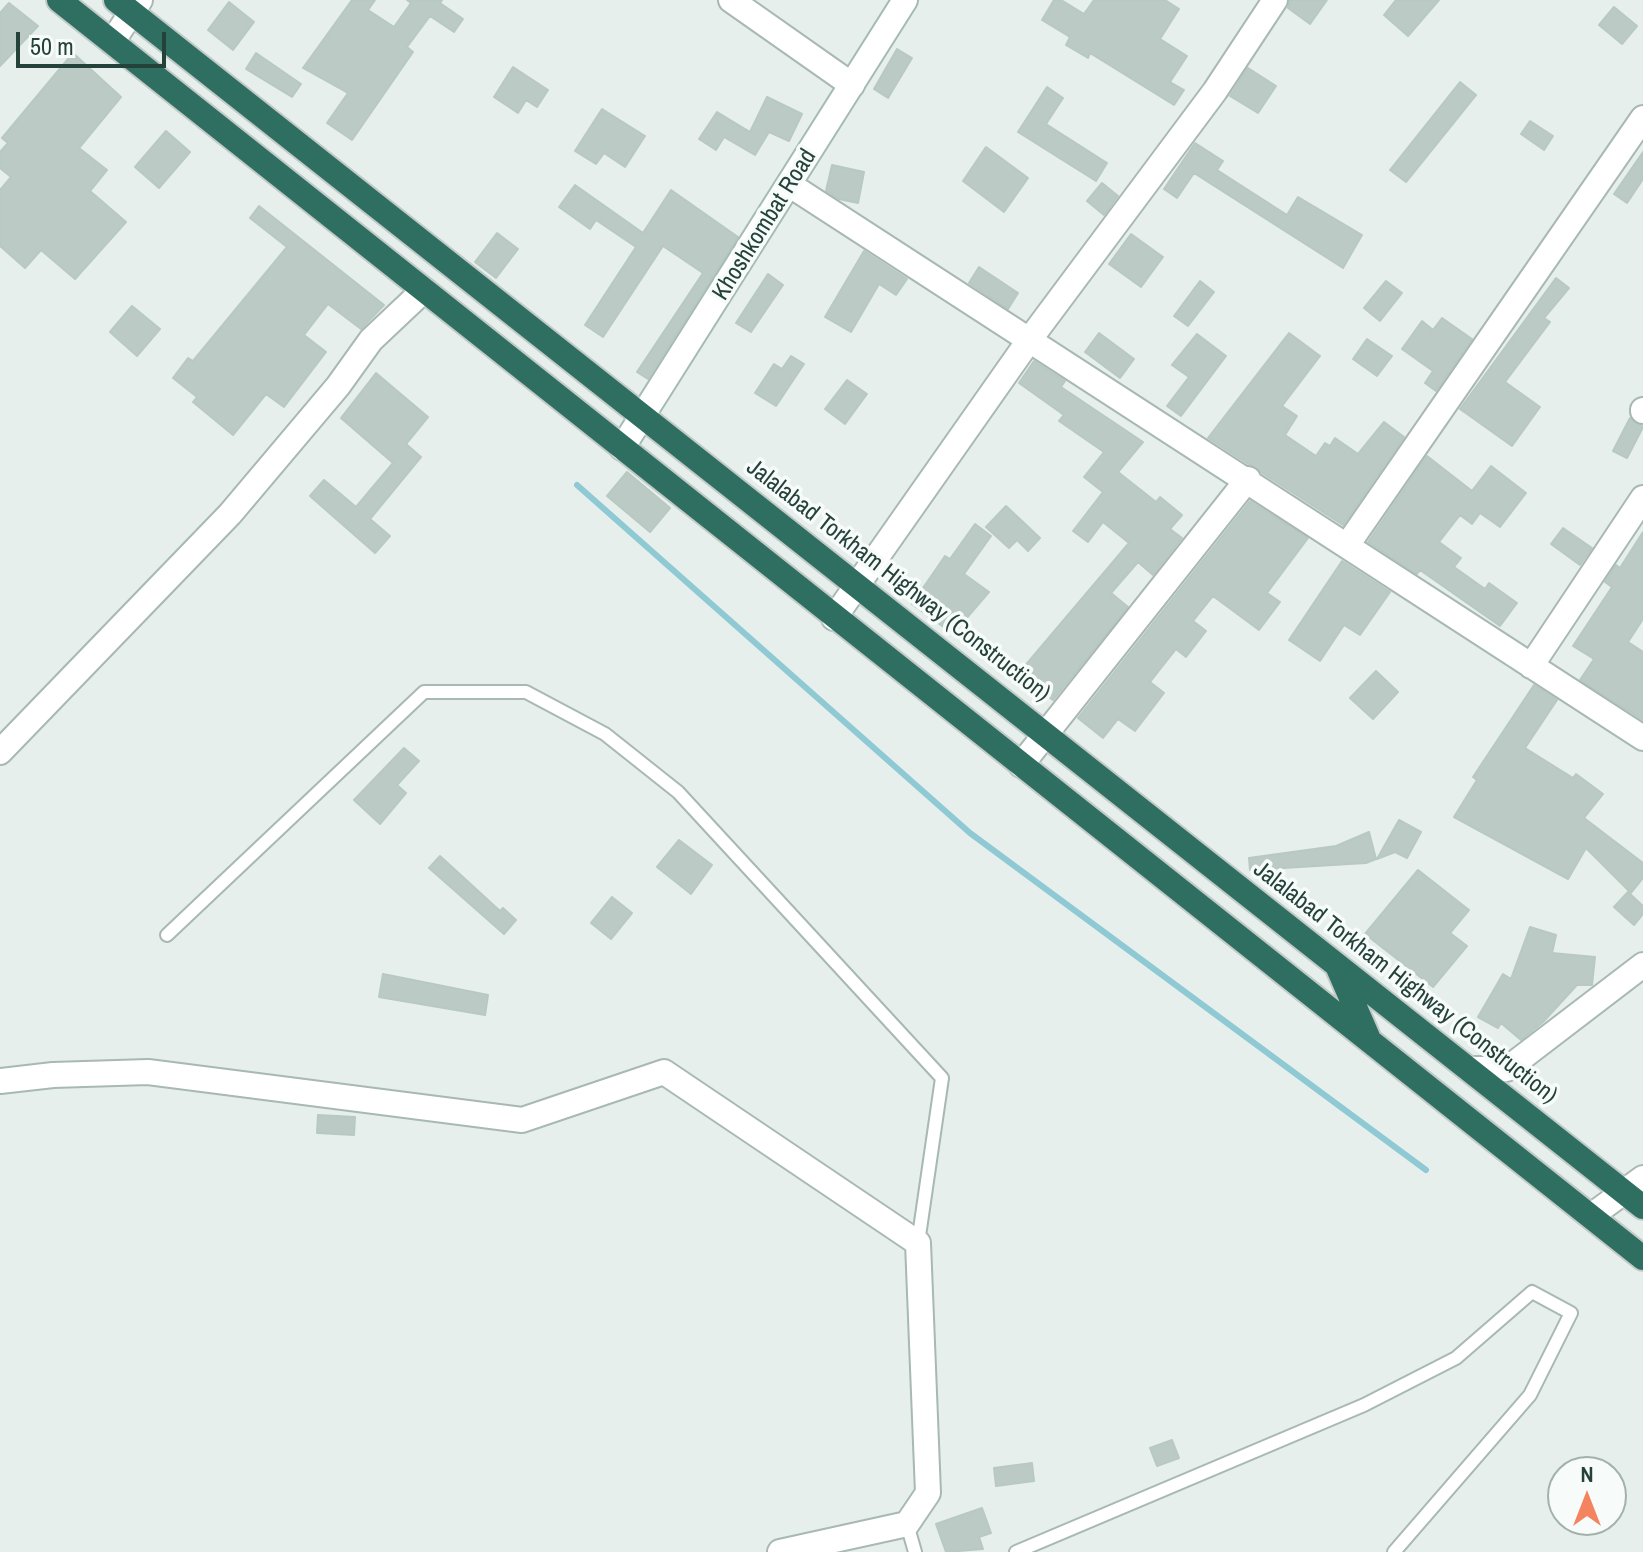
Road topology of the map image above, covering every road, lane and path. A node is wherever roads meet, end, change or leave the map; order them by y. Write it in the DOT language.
graph roads {
  1 [pos="59,0"];
  2 [pos="731,0"];
  3 [pos="905,0"];
  4 [pos="1275,0"];
  5 [pos="129,4"];
  6 [pos="112,42"];
  7 [pos="852,85"];
  8 [pos="1643,118"];
  9 [pos="790,185"];
  10 [pos="424,290"];
  11 [pos="1030,339"];
  12 [pos="644,415"];
  13 [pos="622,448"];
  14 [pos="1248,479"];
  15 [pos="1643,498"];
  16 [pos="1348,544"];
  17 [pos="856,585"];
  18 [pos="834,618"];
  19 [pos="1531,666"];
  20 [pos="1045,734"];
  21 [pos="1643,738"];
  22 [pos="0,752"];
  23 [pos="1021,765"];
  24 [pos="167,935"];
  25 [pos="1337,964"];
  26 [pos="1643,965"];
  27 [pos="1369,1039"];
  28 [pos="1469,1069"];
  29 [pos="0,1081"];
  30 [pos="1633,1185"];
  31 [pos="1643,1207"];
  32 [pos="1591,1216"];
  33 [pos="918,1243"];
  34 [pos="1643,1258"];
  35 [pos="907,1524"];
  36 [pos="780,1552"];
  37 [pos="915,1552"];
  38 [pos="1016,1552"];
  39 [pos="1394,1552"];
  1 -- 6 [label="highway"];
  2 -- 7 [label="street"];
  3 -- 7 [label="street, Khoshkombat Road"];
  4 -- 11 [label="street"];
  5 -- 6 [label="street"];
  5 -- 12 [label="highway, Jalalabad Torkham Highway (Construction)"];
  6 -- 10 [label="highway"];
  7 -- 9 [label="street, Khoshkombat Road"];
  8 -- 16 [label="street"];
  9 -- 11 [label="street"];
  9 -- 12 [label="street, Khoshkombat Road"];
  10 -- 13 [label="highway"];
  10 -- 22 [label="street"];
  11 -- 14 [label="street"];
  11 -- 17 [label="street"];
  12 -- 13 [label="street, Khoshkombat Road"];
  12 -- 17 [label="highway, Jalalabad Torkham Highway (Construction)"];
  13 -- 18 [label="highway"];
  14 -- 16 [label="street"];
  14 -- 20 [label="street"];
  15 -- 19 [label="street"];
  16 -- 19 [label="street"];
  17 -- 18 [label="street"];
  17 -- 20 [label="highway, Jalalabad Torkham Highway (Construction)"];
  18 -- 23 [label="highway"];
  19 -- 21 [label="street"];
  20 -- 23 [label="street"];
  20 -- 25 [label="highway, Jalalabad Torkham Highway (Construction)"];
  23 -- 27 [label="highway"];
  24 -- 33 [label="lane"];
  25 -- 27 [label="highway"];
  25 -- 28 [label="highway, Jalalabad Torkham Highway (Construction)"];
  26 -- 28 [label="street"];
  27 -- 32 [label="highway"];
  28 -- 30 [label="highway, Jalalabad Torkham Highway (Construction)"];
  29 -- 33 [label="street"];
  30 -- 31 [label="highway, Jalalabad Torkham Highway (Construction)"];
  30 -- 32 [label="street"];
  32 -- 34 [label="highway"];
  33 -- 35 [label="street"];
  35 -- 36 [label="street"];
  35 -- 37 [label="lane"];
  38 -- 39 [label="lane"];
}
